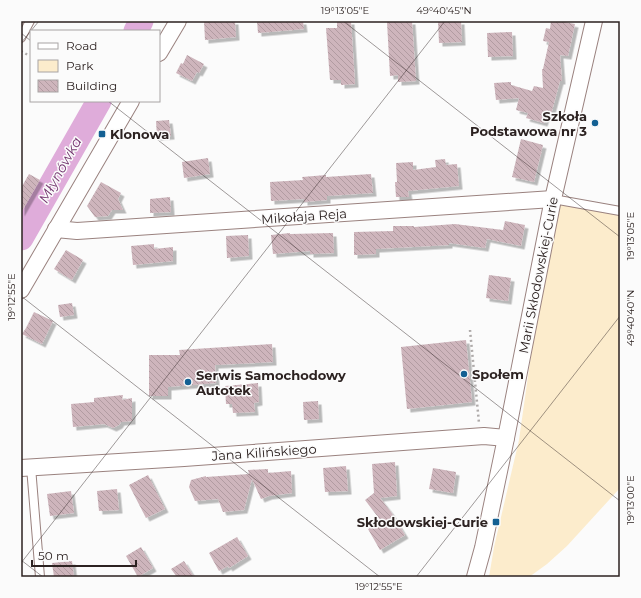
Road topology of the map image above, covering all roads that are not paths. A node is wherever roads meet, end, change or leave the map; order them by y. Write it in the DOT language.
graph roads {
  1 [pos="30,21"];
  2 [pos="178,21"];
  3 [pos="594,21"];
  4 [pos="21,38"];
  5 [pos="160,51"];
  6 [pos="130,102"];
  7 [pos="553,199"];
  8 [pos="620,210"];
  9 [pos="56,229"];
  10 [pos="21,290"];
  11 [pos="506,438"];
  12 [pos="26,468"];
  13 [pos="40,577"];
  14 [pos="475,577"];
  1 -- 4 [label="lane"];
  2 -- 5 [label="street"];
  3 -- 7 [label="street, Marii Skłodowskiej-Curie"];
  6 -- 9 [label="street"];
  7 -- 8 [label="lane"];
  7 -- 9 [label="street, Mikołaja Reja"];
  7 -- 11 [label="street, Marii Skłodowskiej-Curie"];
  9 -- 10 [label="street"];
  11 -- 12 [label="street, Jana Kilińskiego"];
  11 -- 14 [label="street, Marii Skłodowskiej-Curie"];
  12 -- 13 [label="lane"];
}
